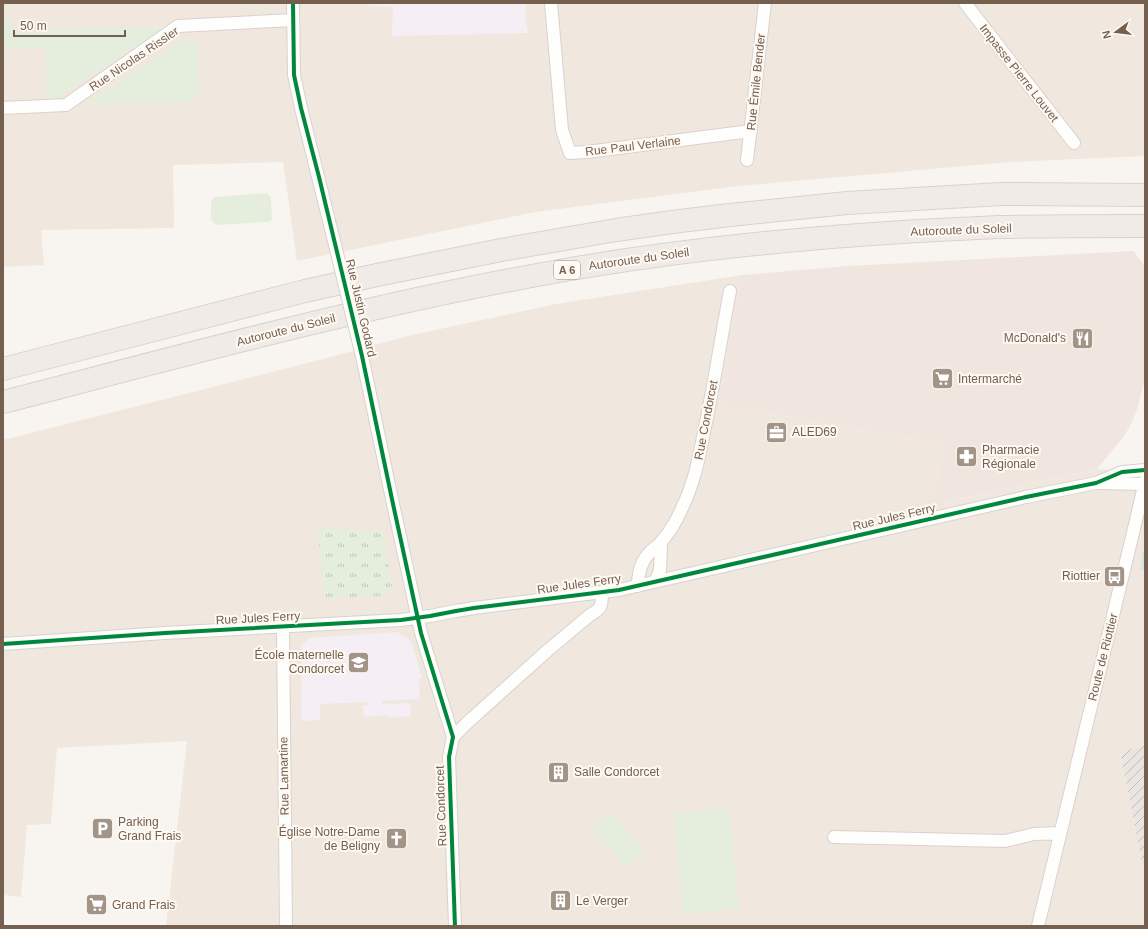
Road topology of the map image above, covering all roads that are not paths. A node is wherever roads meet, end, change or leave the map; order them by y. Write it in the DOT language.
graph roads {
  1 [pos="293,3"];
  2 [pos="551,3"];
  3 [pos="765,3"];
  4 [pos="965,3"];
  5 [pos="293,20"];
  6 [pos="3,108"];
  7 [pos="751,131"];
  8 [pos="1074,143"];
  9 [pos="747,160"];
  10 [pos="1145,194"];
  11 [pos="1145,226"];
  12 [pos="730,291"];
  13 [pos="3,369"];
  14 [pos="3,402"];
  15 [pos="1145,470"];
  16 [pos="1145,482"];
  17 [pos="1096,483"];
  18 [pos="661,542"];
  19 [pos="655,582"];
  20 [pos="638,586"];
  21 [pos="602,592"];
  22 [pos="418,618"];
  23 [pos="283,626"];
  24 [pos="3,644"];
  25 [pos="453,737"];
  26 [pos="1060,833"];
  27 [pos="834,837"];
  28 [pos="286,926"];
  29 [pos="455,926"];
  30 [pos="1038,926"];
  1 -- 5 [label="street, Rue Justin Godard"];
  2 -- 7 [label="street, Rue Paul Verlaine"];
  3 -- 7 [label="street, Rue Émile Bender"];
  4 -- 8 [label="street, Impasse Pierre Louvet"];
  5 -- 6 [label="street, Rue Nicolas Rissler"];
  5 -- 22 [label="street, Rue Justin Godard, bridge"];
  7 -- 9 [label="street, Rue Émile Bender"];
  10 -- 13 [label="highway"];
  11 -- 14 [label="highway, Autoroute du Soleil / A 6"];
  12 -- 18 [label="street, Rue Condorcet"];
  15 -- 17 [label="street, Rue Jules Ferry"];
  16 -- 17 [label="street, Rue Jules Ferry"];
  16 -- 26 [label="street, Route de Riottier"];
  17 -- 19 [label="street, Rue Jules Ferry"];
  18 -- 19 [label="street"];
  18 -- 20 [label="street, Rue Condorcet"];
  19 -- 20 [label="street, Rue Jules Ferry"];
  20 -- 21 [label="street, Rue Jules Ferry"];
  21 -- 22 [label="street, Rue Jules Ferry"];
  21 -- 25 [label="street"];
  22 -- 23 [label="street, Rue Jules Ferry"];
  22 -- 25 [label="street, Rue Condorcet"];
  23 -- 24 [label="street, Rue Jules Ferry"];
  23 -- 28 [label="street, Rue Lamartine"];
  25 -- 29 [label="street, Rue Condorcet"];
  26 -- 27 [label="street"];
  26 -- 30 [label="street, Route de Riottier"];
}
